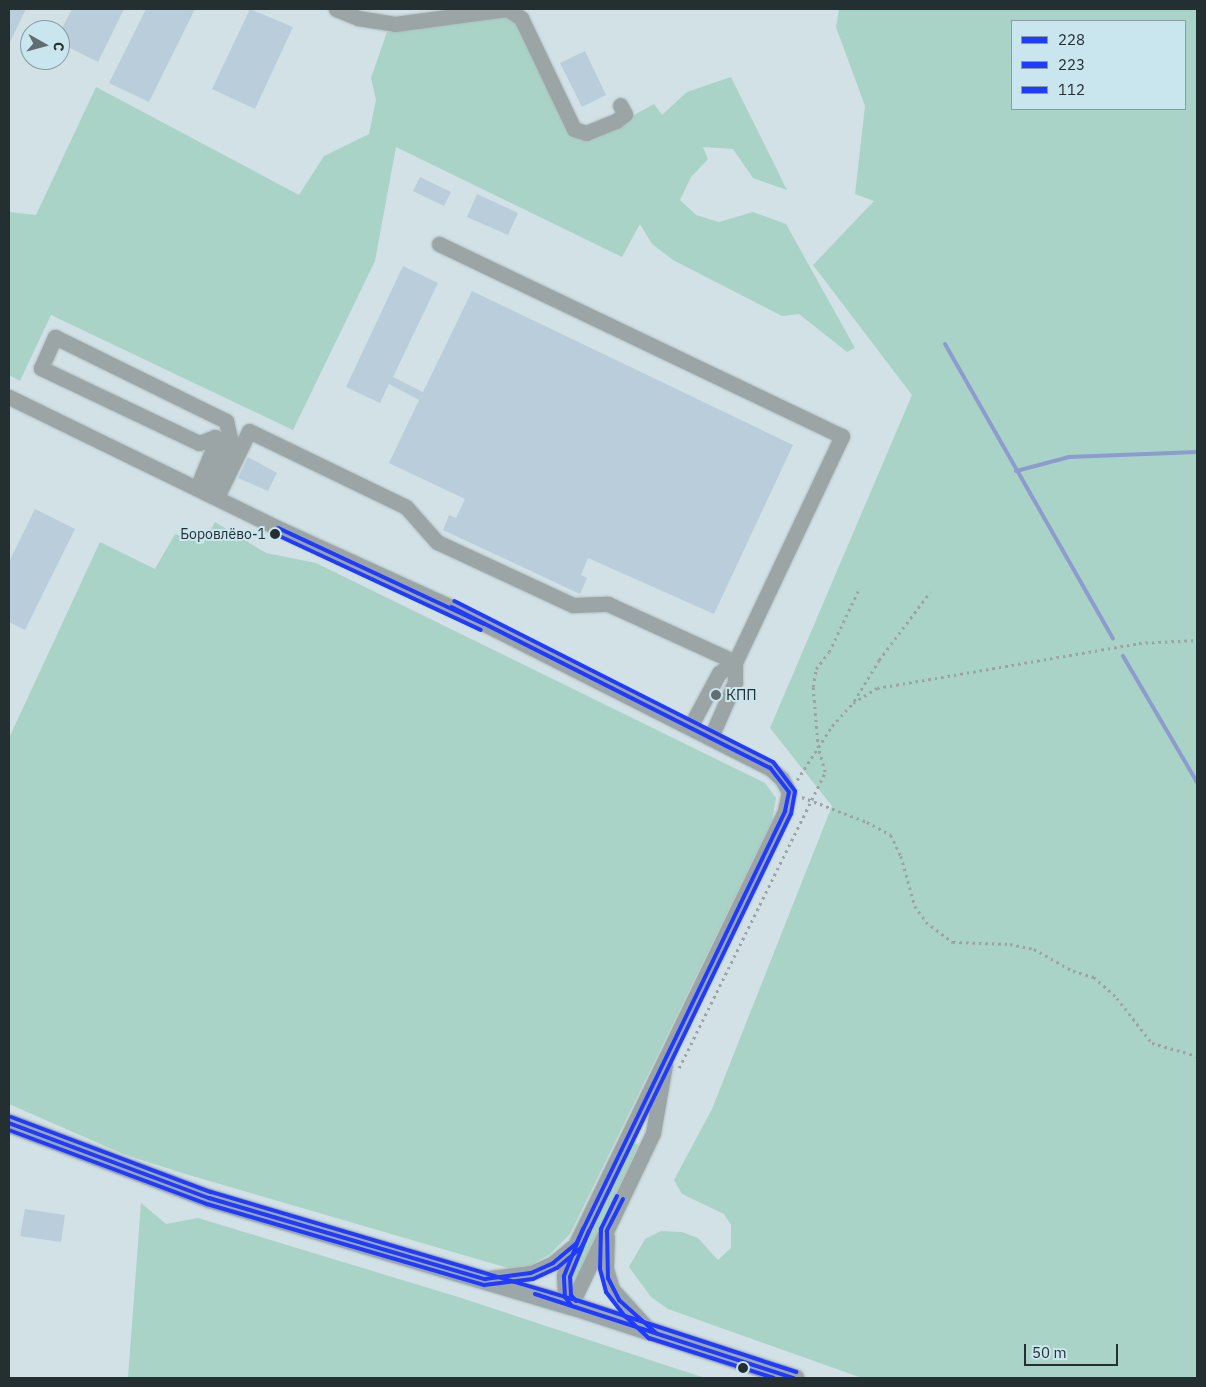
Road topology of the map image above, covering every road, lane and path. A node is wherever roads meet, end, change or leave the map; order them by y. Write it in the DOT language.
graph roads {
  1 [pos="336,9"];
  2 [pos="620,105"];
  3 [pos="439,244"];
  4 [pos="9,397"];
  5 [pos="226,421"];
  6 [pos="217,440"];
  7 [pos="207,493"];
  8 [pos="930,592"];
  9 [pos="1197,640"];
  10 [pos="735,662"];
  11 [pos="853,704"];
  12 [pos="690,727"];
  13 [pos="711,738"];
  14 [pos="789,792"];
  15 [pos="1197,1056"];
  16 [pos="665,1064"];
  17 [pos="9,1123"];
  18 [pos="608,1231"];
  19 [pos="576,1244"];
  20 [pos="485,1279"];
  21 [pos="571,1305"];
  22 [pos="651,1332"];
  23 [pos="794,1378"];
  1 -- 2 [label="street"];
  3 -- 10 [label="street"];
  4 -- 7 [label="street"];
  5 -- 6 [label="street"];
  5 -- 6 [label="street"];
  5 -- 7 [label="street"];
  6 -- 7 [label="street"];
  7 -- 10 [label="street"];
  7 -- 12 [label="street"];
  8 -- 11 [label="path"];
  9 -- 11 [label="path"];
  10 -- 12 [label="street"];
  10 -- 13 [label="street"];
  11 -- 14 [label="path"];
  12 -- 13 [label="street"];
  13 -- 14 [label="street"];
  14 -- 15 [label="path"];
  14 -- 16 [label="street"];
  16 -- 18 [label="street"];
  16 -- 19 [label="street"];
  17 -- 20 [label="main road"];
  18 -- 21 [label="street"];
  18 -- 22 [label="street"];
  19 -- 20 [label="street"];
  19 -- 21 [label="street"];
  20 -- 21 [label="main road"];
  21 -- 22 [label="main road"];
  22 -- 23 [label="main road"];
}
